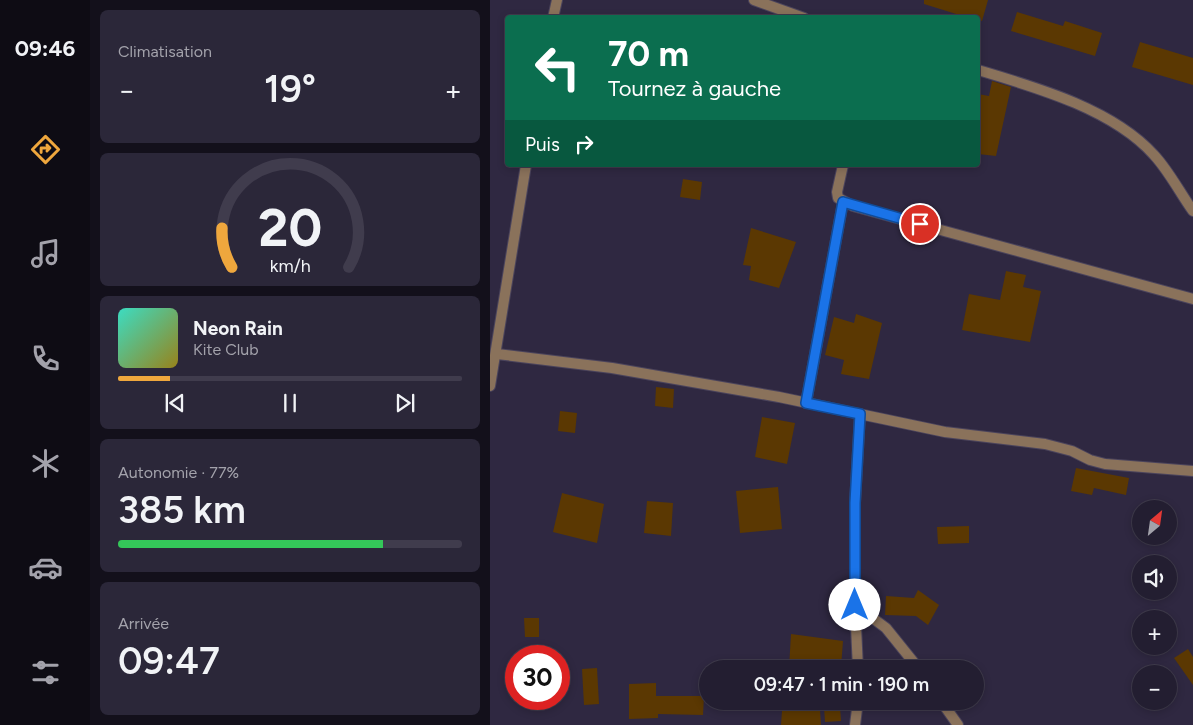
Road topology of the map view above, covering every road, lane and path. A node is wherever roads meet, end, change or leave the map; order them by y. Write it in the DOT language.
graph roads {
  1 [pos="557,0"];
  2 [pos="754,0"];
  3 [pos="554,15"];
  4 [pos="796,15"];
  5 [pos="980,71"];
  6 [pos="526,167"];
  7 [pos="843,167"];
  8 [pos="843,202"];
  9 [pos="1193,211"];
  10 [pos="1193,299"];
  11 [pos="497,354"];
  12 [pos="490,386"];
  13 [pos="806,403"];
  14 [pos="860,414"];
  15 [pos="1193,471"];
  16 [pos="855,605"];
  17 [pos="858,660"];
  18 [pos="912,660"];
  19 [pos="857,710"];
  20 [pos="947,710"];
  21 [pos="855,725"];
  22 [pos="958,725"];
  1 -- 3 [label="street"];
  2 -- 4 [label="street"];
  5 -- 9 [label="street"];
  6 -- 11 [label="street"];
  7 -- 8 [label="street"];
  8 -- 10 [label="street"];
  8 -- 13 [label="street"];
  11 -- 12 [label="street"];
  11 -- 13 [label="street"];
  13 -- 14 [label="street"];
  14 -- 15 [label="street"];
  14 -- 16 [label="street"];
  16 -- 17 [label="street"];
  16 -- 18 [label="street"];
  19 -- 21 [label="street"];
  20 -- 22 [label="street"];
}
